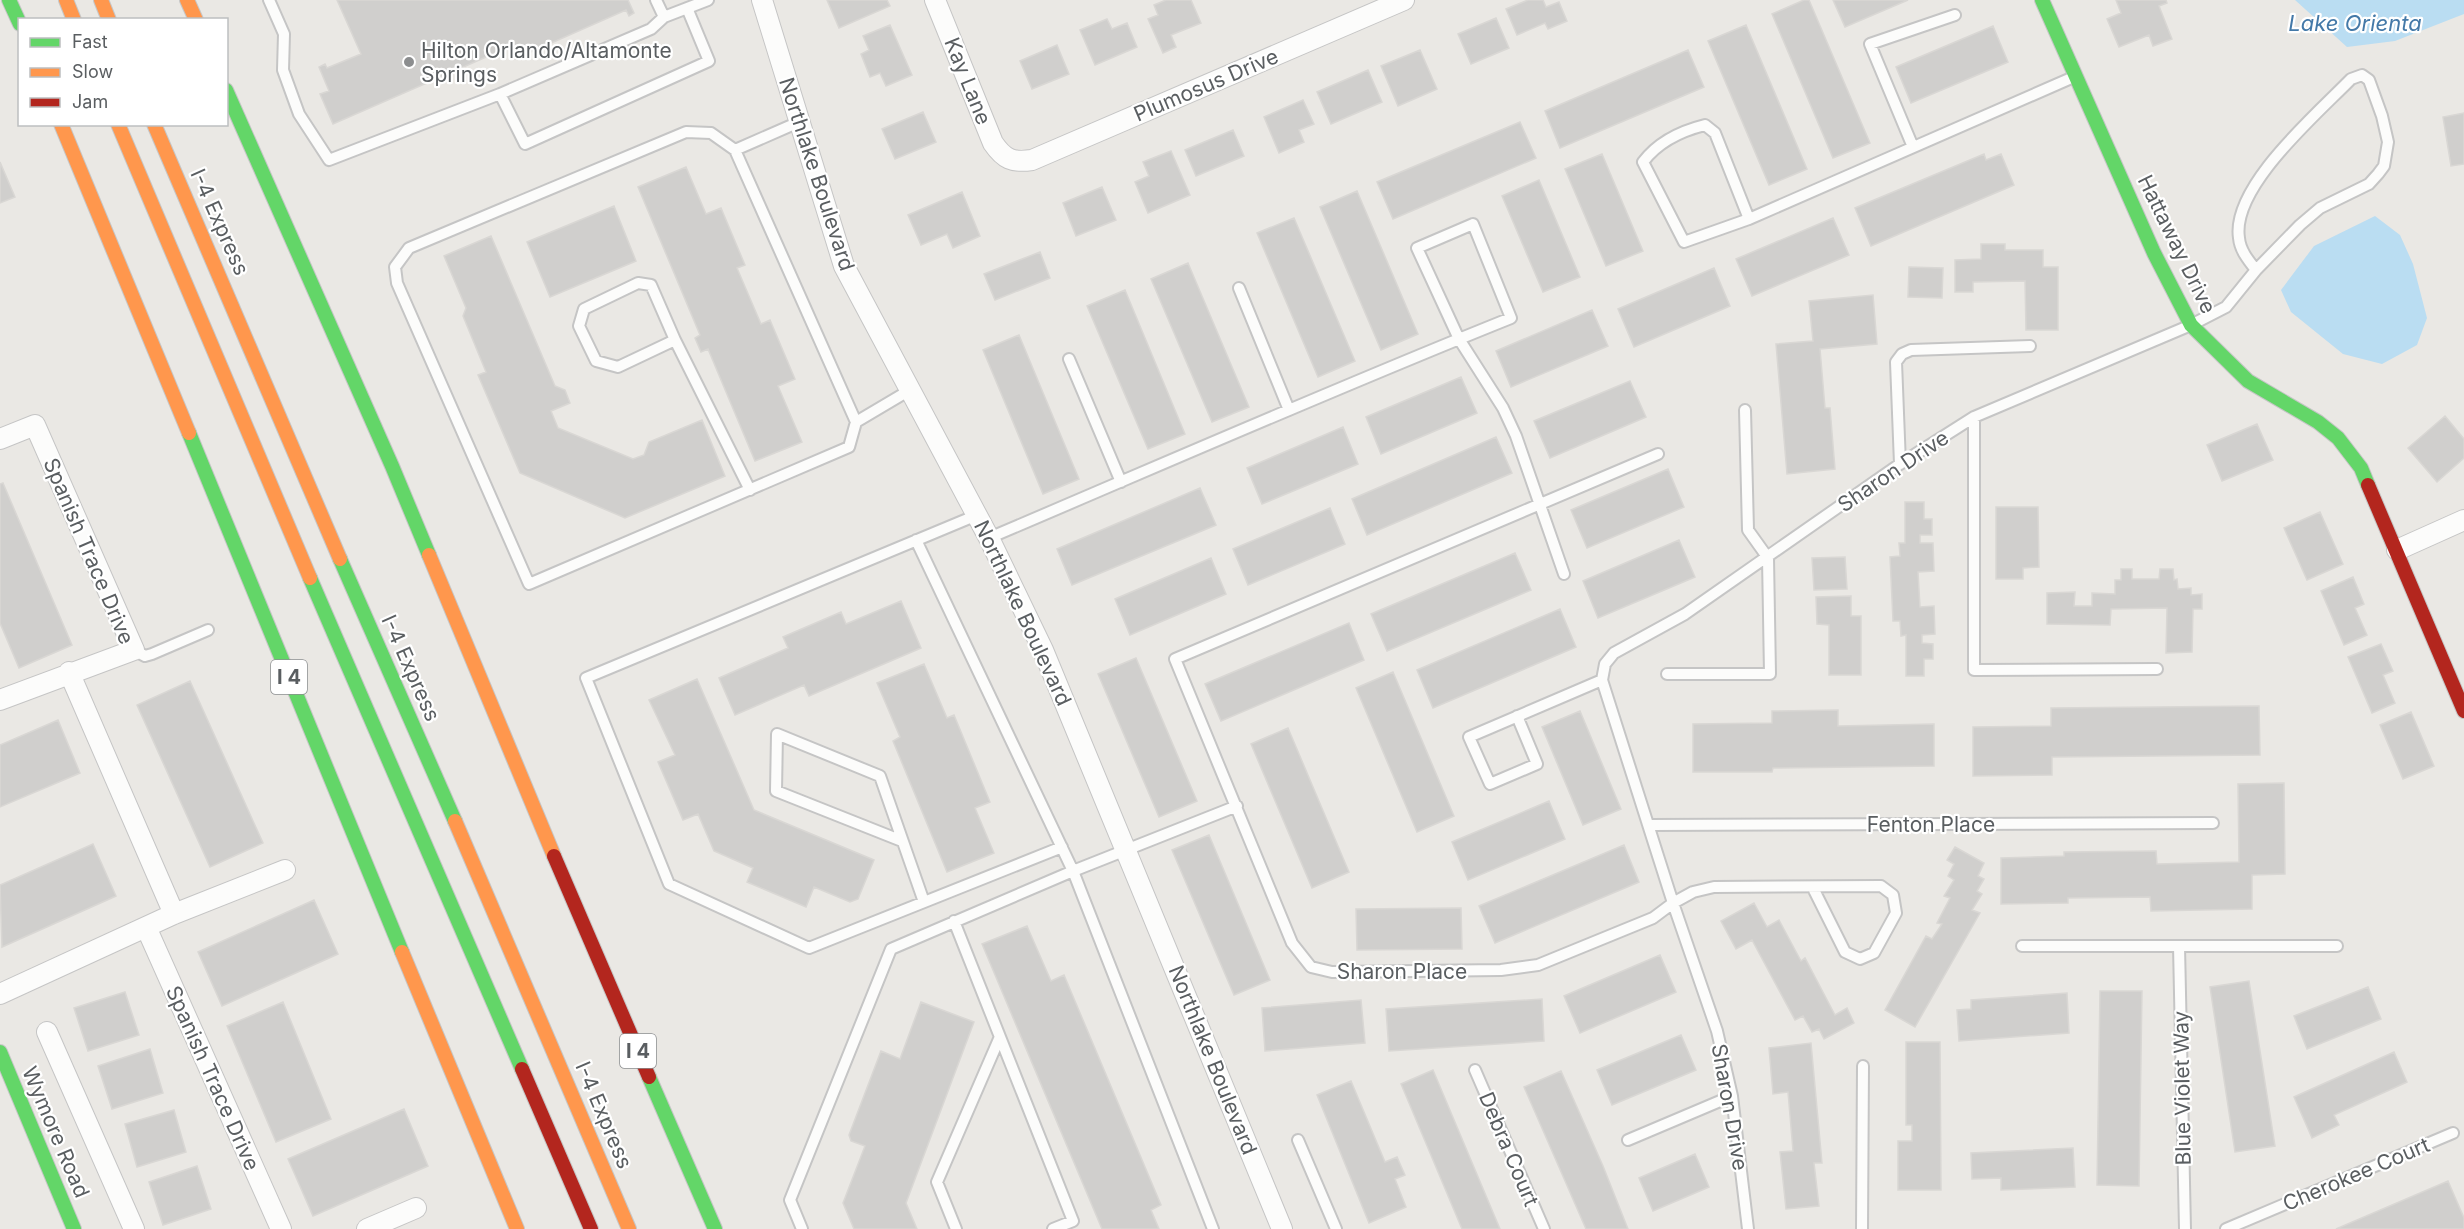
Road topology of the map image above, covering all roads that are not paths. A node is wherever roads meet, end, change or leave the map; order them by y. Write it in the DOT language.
graph roads {
  1 [pos="9,0"];
  2 [pos="66,0"];
  3 [pos="100,0"];
  4 [pos="187,0"];
  5 [pos="269,0"];
  6 [pos="656,0"];
  7 [pos="708,0"];
  8 [pos="762,0"];
  9 [pos="935,0"];
  10 [pos="1404,0"];
  11 [pos="2042,0"];
  12 [pos="687,9"];
  13 [pos="1955,15"];
  14 [pos="664,17"];
  15 [pos="73,18"];
  16 [pos="108,18"];
  17 [pos="195,18"];
  18 [pos="18,20"];
  19 [pos="2076,76"];
  20 [pos="500,94"];
  21 [pos="228,95"];
  22 [pos="799,122"];
  23 [pos="62,126"];
  24 [pos="119,126"];
  25 [pos="155,126"];
  26 [pos="1913,147"];
  27 [pos="735,150"];
  28 [pos="1005,159"];
  29 [pos="1749,219"];
  30 [pos="2256,270"];
  31 [pos="1239,288"];
  32 [pos="2191,325"];
  33 [pos="1459,339"];
  34 [pos="675,340"];
  35 [pos="2030,346"];
  36 [pos="1069,359"];
  37 [pos="910,390"];
  38 [pos="1289,410"];
  39 [pos="1745,410"];
  40 [pos="1974,417"];
  41 [pos="856,422"];
  42 [pos="0,439"];
  43 [pos="1658,454"];
  44 [pos="1900,464"];
  45 [pos="1121,482"];
  46 [pos="750,490"];
  47 [pos="1540,503"];
  48 [pos="977,515"];
  49 [pos="2464,520"];
  50 [pos="989,538"];
  51 [pos="916,540"];
  52 [pos="2397,550"];
  53 [pos="1768,558"];
  54 [pos="1564,573"];
  55 [pos="208,630"];
  56 [pos="134,650"];
  57 [pos="2157,669"];
  58 [pos="69,672"];
  59 [pos="1667,674"];
  60 [pos="1602,680"];
  61 [pos="0,700"];
  62 [pos="2464,711"];
  63 [pos="1517,716"];
  64 [pos="1237,806"];
  65 [pos="2213,823"];
  66 [pos="1650,825"];
  67 [pos="902,841"];
  68 [pos="1062,847"];
  69 [pos="1128,851"];
  70 [pos="285,870"];
  71 [pos="1074,871"];
  72 [pos="1813,888"];
  73 [pos="924,903"];
  74 [pos="1673,903"];
  75 [pos="174,914"];
  76 [pos="954,921"];
  77 [pos="146,927"];
  78 [pos="2022,946"];
  79 [pos="2180,946"];
  80 [pos="2337,946"];
  81 [pos="0,994"];
  82 [pos="47,1032"];
  83 [pos="999,1039"];
  84 [pos="0,1052"];
  85 [pos="1863,1066"];
  86 [pos="1475,1070"];
  87 [pos="1732,1096"];
  88 [pos="2453,1133"];
  89 [pos="1298,1140"];
  90 [pos="1628,1140"];
  91 [pos="416,1208"];
  92 [pos="74,1229"];
  93 [pos="134,1229"];
  94 [pos="280,1229"];
  95 [pos="367,1229"];
  96 [pos="517,1229"];
  97 [pos="591,1229"];
  98 [pos="629,1229"];
  99 [pos="715,1229"];
  100 [pos="802,1229"];
  101 [pos="956,1229"];
  102 [pos="1053,1229"];
  103 [pos="1213,1229"];
  104 [pos="1282,1229"];
  105 [pos="1336,1229"];
  106 [pos="1544,1229"];
  107 [pos="1748,1229"];
  108 [pos="1862,1229"];
  109 [pos="2185,1229"];
  110 [pos="2226,1229"];
  1 -- 18 [label="main road"];
  2 -- 15 [label="main road"];
  3 -- 16 [label="main road"];
  4 -- 17 [label="main road"];
  5 -- 20 [label="lane"];
  6 -- 14 [label="lane"];
  7 -- 12 [label="lane"];
  8 -- 22 [label="street, Northlake Boulevard"];
  9 -- 28 [label="street, Kay Lane"];
  10 -- 28 [label="street, Plumosus Drive"];
  11 -- 19 [label="main road, Hattaway Drive"];
  12 -- 14 [label="lane"];
  12 -- 20 [label="lane"];
  13 -- 26 [label="lane"];
  14 -- 20 [label="lane"];
  19 -- 26 [label="lane"];
  19 -- 32 [label="main road, Hattaway Drive"];
  21 -- 99 [label="main road, I 4"];
  22 -- 27 [label="lane"];
  22 -- 37 [label="street, Northlake Boulevard"];
  23 -- 96 [label="main road, I 4"];
  24 -- 97 [label="main road"];
  25 -- 98 [label="main road, I-4 Express"];
  26 -- 29 [label="lane"];
  27 -- 41 [label="lane"];
  27 -- 46 [label="lane"];
  29 -- 29 [label="lane"];
  30 -- 30 [label="lane, Sharon Drive"];
  30 -- 32 [label="lane, Sharon Drive"];
  31 -- 38 [label="lane"];
  32 -- 40 [label="lane, Sharon Drive"];
  32 -- 52 [label="main road, Hattaway Drive"];
  33 -- 33 [label="lane"];
  33 -- 38 [label="lane"];
  33 -- 47 [label="lane"];
  34 -- 34 [label="lane"];
  34 -- 46 [label="lane"];
  35 -- 44 [label="lane"];
  36 -- 45 [label="lane"];
  37 -- 41 [label="lane"];
  37 -- 48 [label="street, Northlake Boulevard"];
  38 -- 45 [label="lane"];
  39 -- 53 [label="lane"];
  40 -- 44 [label="lane, Sharon Drive"];
  40 -- 57 [label="lane"];
  41 -- 46 [label="lane"];
  42 -- 56 [label="street, Spanish Trace Drive"];
  43 -- 47 [label="lane"];
  44 -- 53 [label="lane, Sharon Drive"];
  45 -- 50 [label="lane"];
  47 -- 54 [label="lane"];
  47 -- 64 [label="lane, Sharon Place"];
  48 -- 50 [label="street, Northlake Boulevard"];
  48 -- 51 [label="lane"];
  49 -- 52 [label="street"];
  50 -- 69 [label="street, Northlake Boulevard"];
  51 -- 68 [label="lane"];
  51 -- 73 [label="lane"];
  52 -- 62 [label="main road, Hattaway Drive"];
  53 -- 59 [label="lane"];
  53 -- 60 [label="lane, Sharon Drive"];
  55 -- 56 [label="lane"];
  56 -- 58 [label="street, Spanish Trace Drive"];
  58 -- 61 [label="street, Spanish Trace Drive"];
  58 -- 75 [label="street"];
  60 -- 63 [label="lane"];
  60 -- 66 [label="lane"];
  63 -- 63 [label="lane"];
  64 -- 69 [label="lane"];
  64 -- 74 [label="lane, Sharon Place"];
  65 -- 66 [label="lane, Fenton Place"];
  66 -- 74 [label="lane"];
  67 -- 67 [label="lane"];
  67 -- 73 [label="lane"];
  68 -- 71 [label="lane"];
  68 -- 73 [label="lane"];
  69 -- 71 [label="lane"];
  69 -- 104 [label="street, Northlake Boulevard"];
  70 -- 75 [label="street"];
  71 -- 76 [label="lane"];
  71 -- 103 [label="lane"];
  72 -- 72 [label="lane"];
  72 -- 74 [label="lane"];
  74 -- 87 [label="lane, Sharon Drive"];
  75 -- 77 [label="street"];
  76 -- 83 [label="lane"];
  76 -- 100 [label="lane"];
  77 -- 81 [label="street"];
  77 -- 94 [label="street, Spanish Trace Drive"];
  78 -- 79 [label="lane"];
  79 -- 80 [label="lane"];
  79 -- 109 [label="lane, Blue Violet Way"];
  82 -- 93 [label="street"];
  83 -- 101 [label="lane"];
  83 -- 102 [label="lane"];
  84 -- 92 [label="main road, Wymore Road"];
  85 -- 108 [label="lane"];
  86 -- 106 [label="lane, Debra Court"];
  87 -- 90 [label="lane"];
  87 -- 107 [label="lane, Sharon Drive"];
  88 -- 110 [label="lane, Cherokee Court"];
  89 -- 105 [label="lane"];
  91 -- 95 [label="street"];
}
